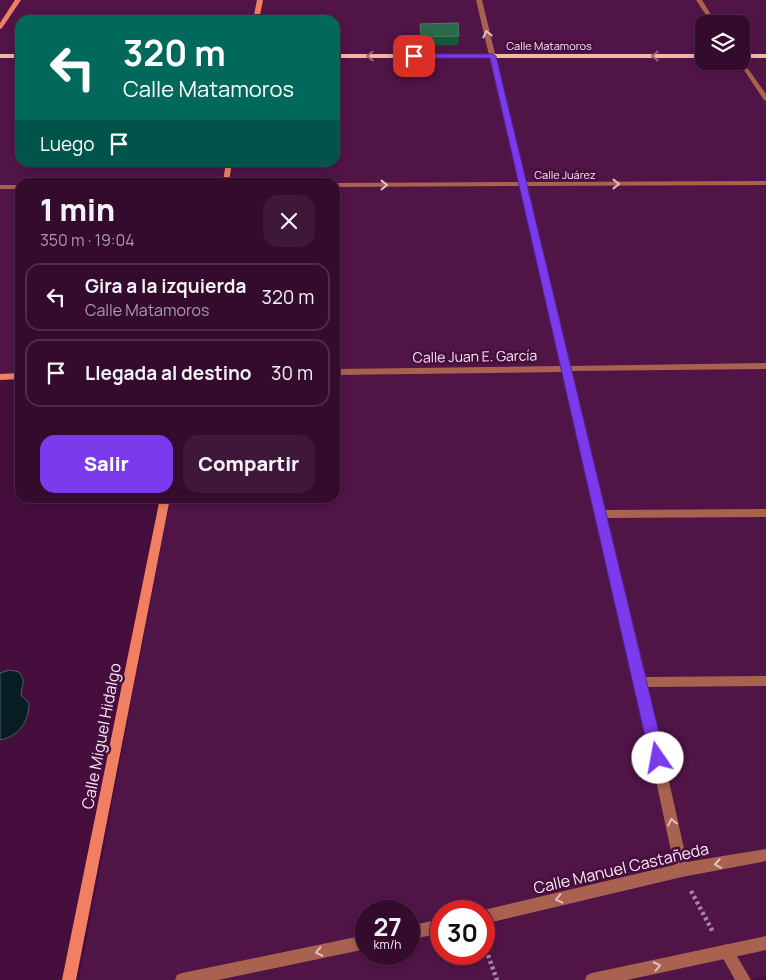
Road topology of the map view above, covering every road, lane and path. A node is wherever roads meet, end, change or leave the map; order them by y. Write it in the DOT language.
graph roads {
  1 [pos="18,0"];
  2 [pos="260,0"];
  3 [pos="479,0"];
  4 [pos="699,0"];
  5 [pos="257,15"];
  6 [pos="709,15"];
  7 [pos="0,27"];
  8 [pos="0,56"];
  9 [pos="15,56"];
  10 [pos="340,56"];
  11 [pos="492,56"];
  12 [pos="695,56"];
  13 [pos="750,56"];
  14 [pos="766,56"];
  15 [pos="747,70"];
  16 [pos="766,98"];
  17 [pos="766,183"];
  18 [pos="523,184"];
  19 [pos="340,185"];
  20 [pos="0,187"];
  21 [pos="15,187"];
  22 [pos="766,366"];
  23 [pos="566,369"];
  24 [pos="340,372"];
  25 [pos="0,376"];
  26 [pos="15,376"];
  27 [pos="163,503"];
  28 [pos="766,513"];
  29 [pos="601,514"];
  30 [pos="766,681"];
  31 [pos="641,682"];
  32 [pos="766,855"];
  33 [pos="682,870"];
  34 [pos="693,895"];
  35 [pos="495,914"];
  36 [pos="712,930"];
  37 [pos="766,943"];
  38 [pos="355,944"];
  39 [pos="726,951"];
  40 [pos="491,965"];
  41 [pos="496,978"];
  42 [pos="69,980"];
  43 [pos="182,980"];
  44 [pos="592,980"];
  45 [pos="744,980"];
  1 -- 7 [label="main road"];
  2 -- 5 [label="main road"];
  11 -- 3 [label="street, one-way"];
  4 -- 6 [label="street"];
  8 -- 9 [label="main road"];
  11 -- 10 [label="main road, Calle Matamoros, one-way"];
  12 -- 11 [label="main road, Calle Matamoros, one-way"];
  11 -- 18 [label="street"];
  13 -- 14 [label="main road"];
  15 -- 16 [label="street"];
  18 -- 17 [label="street, Calle Juárez, one-way"];
  19 -- 18 [label="street, Calle Juárez, one-way"];
  18 -- 23 [label="street"];
  20 -- 21 [label="street"];
  22 -- 23 [label="street, Calle Juan E. García"];
  23 -- 24 [label="street, Calle Juan E. García"];
  23 -- 29 [label="street"];
  25 -- 26 [label="main road"];
  27 -- 42 [label="main road, Calle Miguel Hidalgo"];
  28 -- 29 [label="street"];
  29 -- 31 [label="street"];
  30 -- 31 [label="street"];
  33 -- 31 [label="street, one-way"];
  32 -- 33 [label="street, Calle Manuel Castañeda, one-way"];
  33 -- 35 [label="street, Calle Manuel Castañeda, one-way"];
  34 -- 36 [label="path"];
  37 -- 39 [label="street"];
  38 -- 43 [label="street, one-way"];
  44 -- 39 [label="street, one-way"];
  39 -- 45 [label="street"];
  40 -- 41 [label="path"];
}
